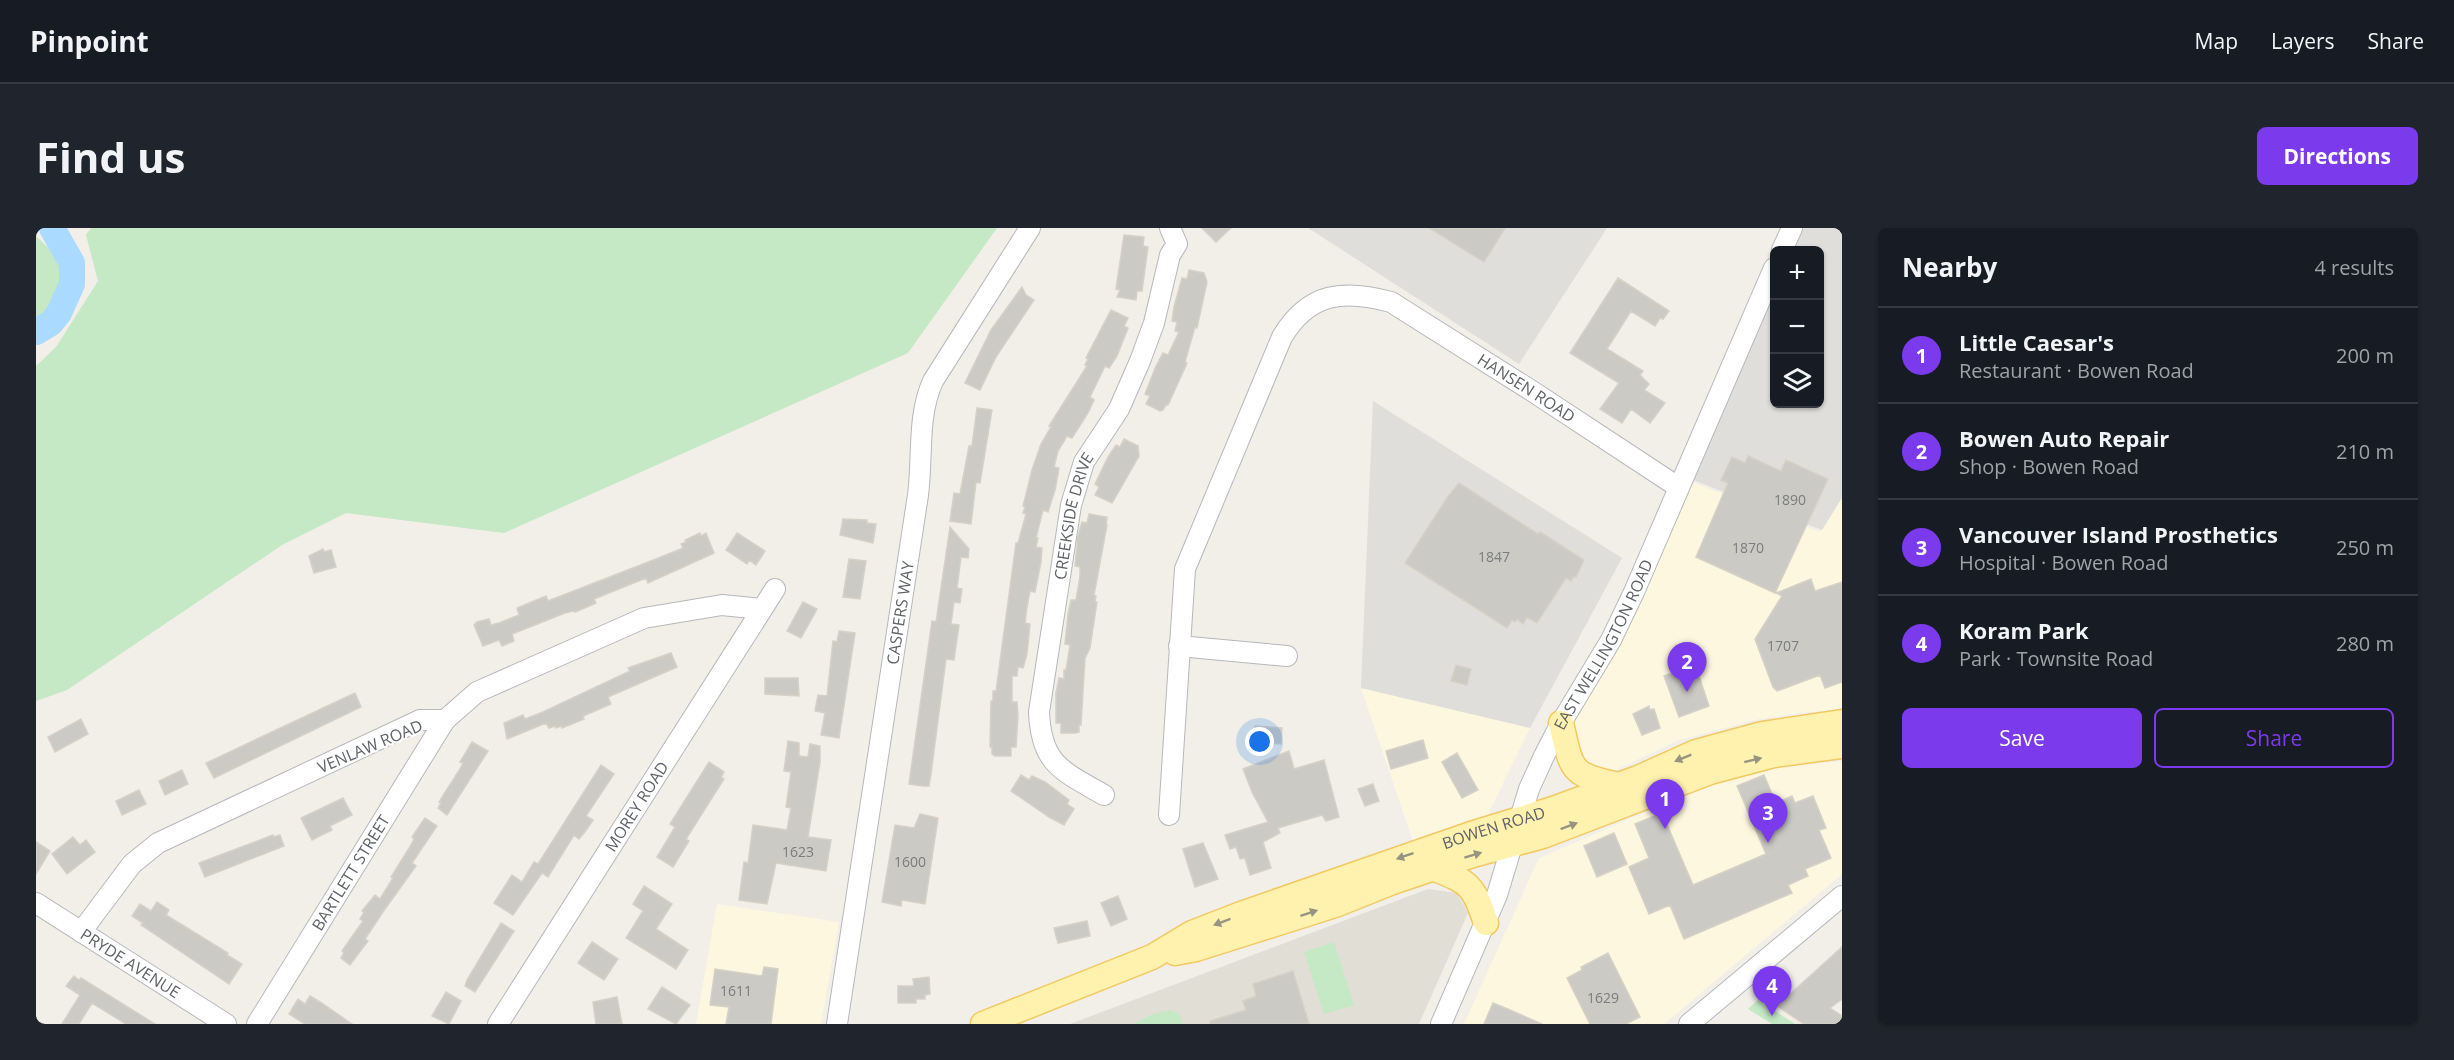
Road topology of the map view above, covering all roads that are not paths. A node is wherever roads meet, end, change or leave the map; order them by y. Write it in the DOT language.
graph roads {
  1 [pos="1030,228"];
  2 [pos="1170,228"];
  3 [pos="1792,228"];
  4 [pos="1784,246"];
  5 [pos="1770,277"];
  6 [pos="1678,487"];
  7 [pos="775,589"];
  8 [pos="762,609"];
  9 [pos="1179,646"];
  10 [pos="1287,656"];
  11 [pos="445,720"];
  12 [pos="1842,722"];
  13 [pos="1561,723"];
  14 [pos="1842,746"];
  15 [pos="1619,785"];
  16 [pos="1104,795"];
  17 [pos="1169,815"];
  18 [pos="1521,819"];
  19 [pos="1514,844"];
  20 [pos="1433,868"];
  21 [pos="1842,896"];
  22 [pos="36,903"];
  23 [pos="1486,923"];
  24 [pos="81,932"];
  25 [pos="1152,957"];
  26 [pos="226,1024"];
  27 [pos="256,1024"];
  28 [pos="498,1024"];
  29 [pos="837,1024"];
  30 [pos="983,1024"];
  31 [pos="1441,1024"];
  32 [pos="1689,1024"];
  1 -- 29 [label="street, CASPERS WAY"];
  2 -- 16 [label="street, CREEKSIDE DRIVE"];
  3 -- 4 [label="street"];
  5 -- 6 [label="street, EAST WELLINGTON ROAD"];
  6 -- 9 [label="street, HANSEN ROAD"];
  6 -- 13 [label="street, EAST WELLINGTON ROAD"];
  7 -- 8 [label="street, MOREY ROAD"];
  8 -- 11 [label="street, VENLAW ROAD"];
  8 -- 28 [label="street, MOREY ROAD"];
  9 -- 10 [label="street"];
  9 -- 17 [label="street, HANSEN ROAD"];
  11 -- 24 [label="street, VENLAW ROAD"];
  11 -- 27 [label="street, BARTLETT STREET"];
  12 -- 15 [label="main road, BOWEN ROAD, one-way"];
  13 -- 15 [label="main road"];
  13 -- 18 [label="street, EAST WELLINGTON ROAD"];
  19 -- 14 [label="main road, BOWEN ROAD, one-way"];
  15 -- 18 [label="main road, BOWEN ROAD"];
  18 -- 19 [label="street, EAST WELLINGTON ROAD"];
  18 -- 25 [label="main road, BOWEN ROAD, one-way"];
  20 -- 19 [label="main road, BOWEN ROAD, one-way"];
  19 -- 23 [label="street, EAST WELLINGTON ROAD"];
  20 -- 23 [label="main road"];
  25 -- 20 [label="main road, BOWEN ROAD, one-way"];
  21 -- 32 [label="street"];
  22 -- 24 [label="street, PRYDE AVENUE"];
  23 -- 31 [label="street, EAST WELLINGTON ROAD"];
  24 -- 26 [label="street, PRYDE AVENUE"];
  25 -- 30 [label="main road, BOWEN ROAD"];
}
